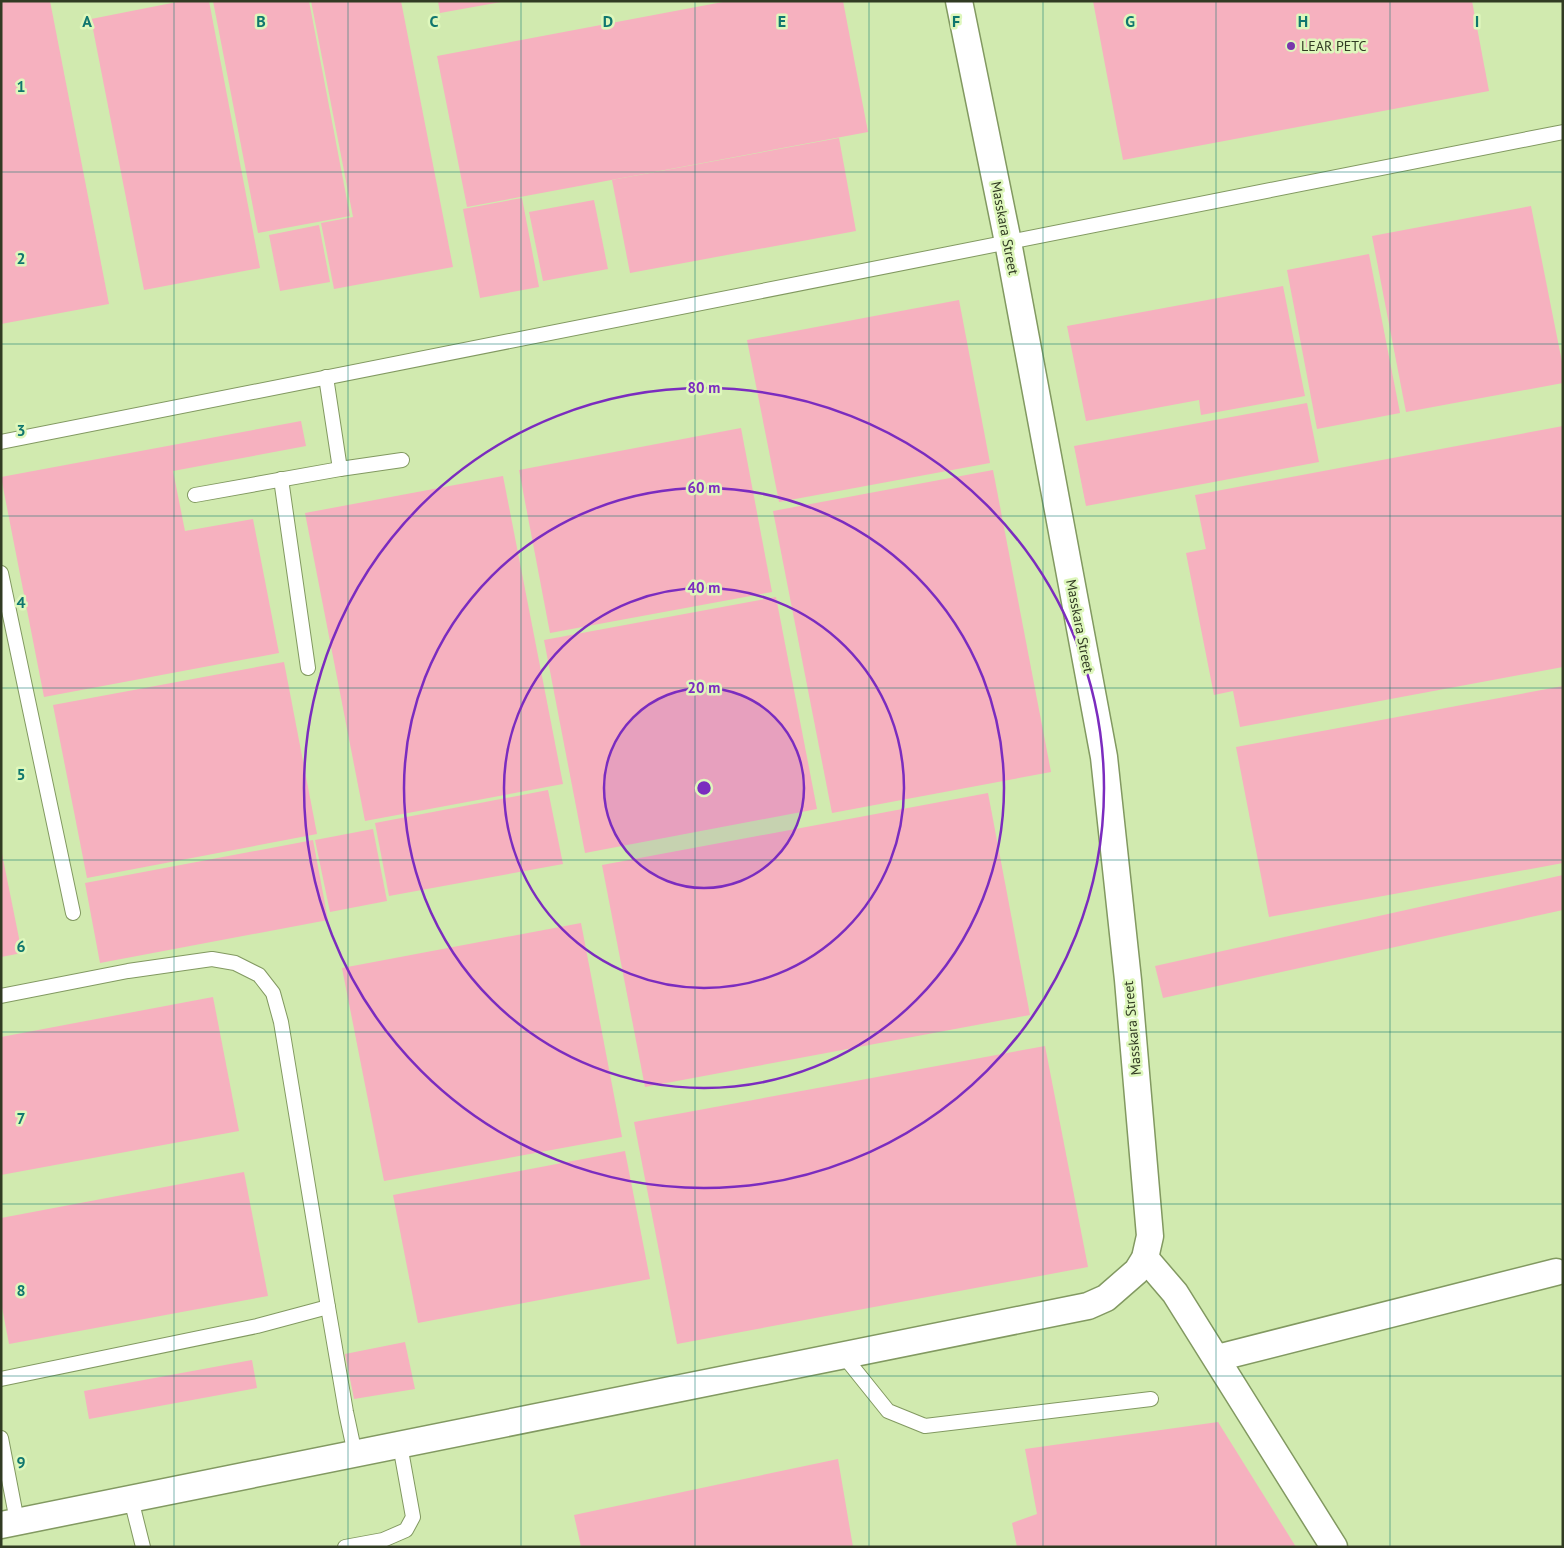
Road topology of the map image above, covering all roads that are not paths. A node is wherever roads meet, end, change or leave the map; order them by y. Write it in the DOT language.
graph roads {
  1 [pos="958,1"];
  2 [pos="1563,132"];
  3 [pos="1008,242"];
  4 [pos="326,377"];
  5 [pos="1,442"];
  6 [pos="402,460"];
  7 [pos="340,469"];
  8 [pos="281,479"];
  9 [pos="196,495"];
  10 [pos="1,573"];
  11 [pos="308,668"];
  12 [pos="72,912"];
  13 [pos="1,996"];
  14 [pos="1145,1258"];
  15 [pos="1556,1272"];
  16 [pos="328,1307"];
  17 [pos="843,1355"];
  18 [pos="1217,1358"];
  19 [pos="1,1379"];
  20 [pos="1151,1399"];
  21 [pos="1,1438"];
  22 [pos="400,1445"];
  23 [pos="355,1454"];
  24 [pos="131,1499"];
  25 [pos="9,1523"];
  26 [pos="143,1547"];
  27 [pos="345,1547"];
  28 [pos="1334,1547"];
  1 -- 3 [label="street, Masskara Street"];
  2 -- 3 [label="lane"];
  3 -- 4 [label="lane"];
  3 -- 14 [label="street, Masskara Street"];
  4 -- 5 [label="lane"];
  4 -- 7 [label="lane"];
  6 -- 7 [label="lane"];
  7 -- 8 [label="lane"];
  8 -- 9 [label="lane"];
  8 -- 11 [label="lane"];
  10 -- 12 [label="lane"];
  13 -- 16 [label="lane"];
  14 -- 17 [label="street"];
  14 -- 18 [label="street"];
  15 -- 18 [label="street"];
  16 -- 19 [label="lane"];
  16 -- 23 [label="lane"];
  17 -- 20 [label="lane"];
  17 -- 22 [label="street"];
  18 -- 28 [label="street"];
  21 -- 25 [label="lane"];
  22 -- 23 [label="street"];
  22 -- 27 [label="lane"];
  23 -- 24 [label="street"];
  24 -- 25 [label="street"];
  24 -- 26 [label="lane"];
}
